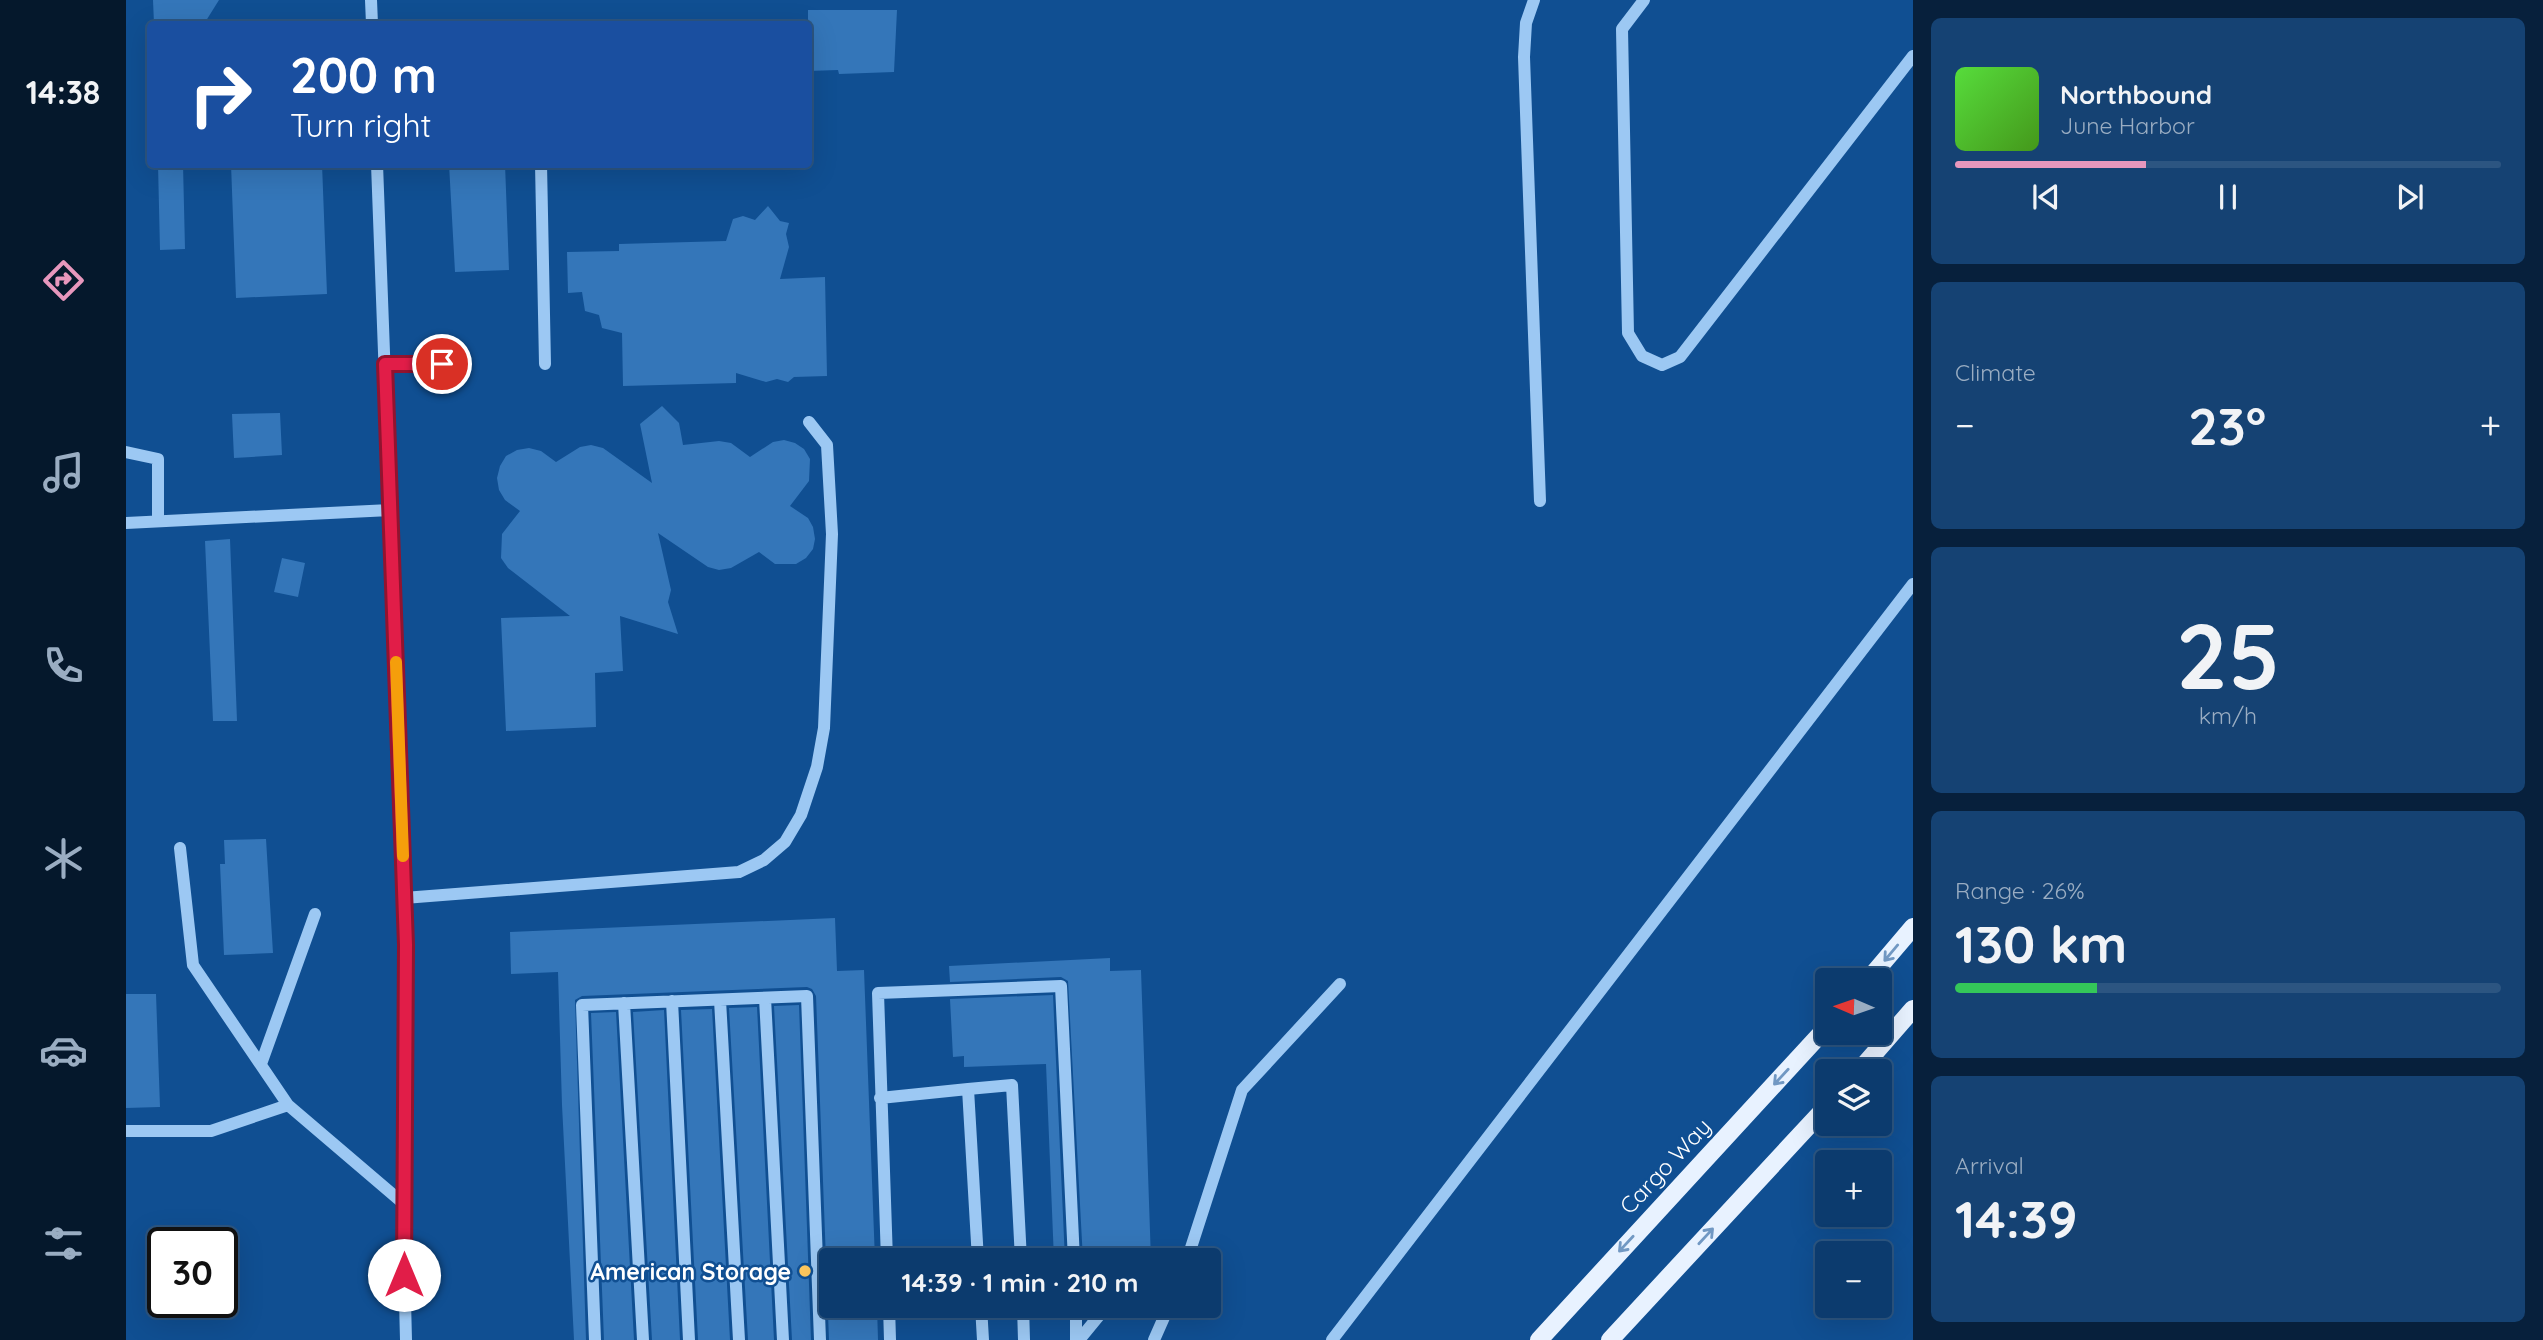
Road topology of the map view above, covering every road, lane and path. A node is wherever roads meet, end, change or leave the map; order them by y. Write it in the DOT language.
graph roads {
  1 [pos="370,0"];
  2 [pos="1534,0"];
  3 [pos="1644,0"];
  4 [pos="372,21"];
  5 [pos="1913,56"];
  6 [pos="377,168"];
  7 [pos="541,168"];
  8 [pos="385,364"];
  9 [pos="442,364"];
  10 [pos="545,364"];
  11 [pos="809,422"];
  12 [pos="126,452"];
  13 [pos="1540,501"];
  14 [pos="390,510"];
  15 [pos="158,521"];
  16 [pos="126,523"];
  17 [pos="1913,584"];
  18 [pos="180,848"];
  19 [pos="404,898"];
  20 [pos="315,914"];
  21 [pos="1913,927"];
  22 [pos="1878,968"];
  23 [pos="1339,984"];
  24 [pos="765,998"];
  25 [pos="720,1000"];
  26 [pos="672,1001"];
  27 [pos="624,1003"];
  28 [pos="1913,1009"];
  29 [pos="1815,1040"];
  30 [pos="1869,1059"];
  31 [pos="261,1064"];
  32 [pos="968,1089"];
  33 [pos="880,1098"];
  34 [pos="288,1105"];
  35 [pos="1815,1119"];
  36 [pos="126,1131"];
  37 [pos="404,1204"];
  38 [pos="886,1248"];
  39 [pos="977,1248"];
  40 [pos="1020,1248"];
  41 [pos="1073,1248"];
  42 [pos="1190,1248"];
  43 [pos="889,1318"];
  44 [pos="982,1318"];
  45 [pos="1023,1318"];
  46 [pos="1077,1318"];
  47 [pos="1097,1318"];
  48 [pos="1164,1318"];
  49 [pos="406,1340"];
  50 [pos="595,1340"];
  51 [pos="643,1340"];
  52 [pos="689,1340"];
  53 [pos="738,1340"];
  54 [pos="783,1340"];
  55 [pos="820,1340"];
  56 [pos="890,1340"];
  57 [pos="983,1340"];
  58 [pos="1024,1340"];
  59 [pos="1078,1340"];
  60 [pos="1154,1340"];
  61 [pos="1332,1340"];
  62 [pos="1539,1340"];
  63 [pos="1610,1340"];
  1 -- 4 [label="street"];
  2 -- 13 [label="street"];
  3 -- 5 [label="street"];
  6 -- 8 [label="street"];
  7 -- 10 [label="street"];
  8 -- 9 [label="street"];
  8 -- 14 [label="street"];
  11 -- 19 [label="street"];
  12 -- 15 [label="street"];
  14 -- 15 [label="street"];
  14 -- 19 [label="street"];
  15 -- 16 [label="street"];
  17 -- 61 [label="street"];
  18 -- 31 [label="street"];
  19 -- 37 [label="street"];
  20 -- 31 [label="street"];
  21 -- 22 [label="main road, one-way"];
  23 -- 42 [label="street"];
  24 -- 25 [label="street"];
  24 -- 54 [label="street"];
  24 -- 55 [label="street"];
  25 -- 26 [label="street"];
  25 -- 53 [label="street"];
  26 -- 27 [label="street"];
  26 -- 52 [label="street"];
  27 -- 50 [label="street"];
  27 -- 51 [label="street"];
  28 -- 30 [label="main road"];
  29 -- 62 [label="main road, Cargo Way, one-way"];
  31 -- 34 [label="street"];
  32 -- 33 [label="street"];
  32 -- 39 [label="street"];
  32 -- 40 [label="street"];
  33 -- 38 [label="street"];
  33 -- 41 [label="street"];
  34 -- 36 [label="street"];
  34 -- 37 [label="street"];
  63 -- 35 [label="main road, one-way"];
  37 -- 49 [label="street"];
  43 -- 56 [label="street"];
  44 -- 57 [label="street"];
  45 -- 58 [label="street"];
  46 -- 59 [label="street"];
  47 -- 59 [label="street"];
  48 -- 60 [label="street"];
}
